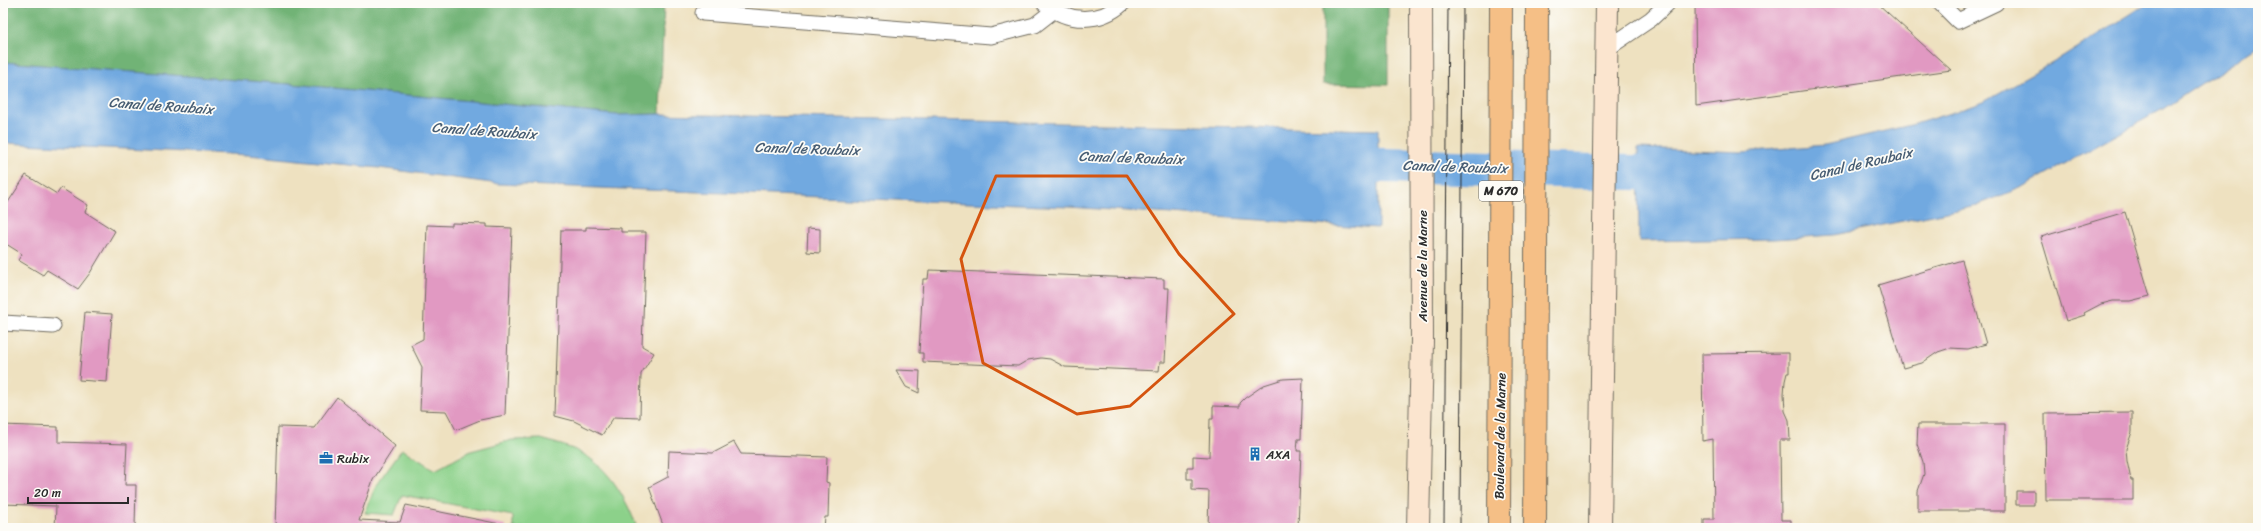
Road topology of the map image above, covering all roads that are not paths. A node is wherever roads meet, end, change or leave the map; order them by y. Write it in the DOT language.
graph roads {
  1 [pos="1123,3"];
  2 [pos="1421,3"];
  3 [pos="1501,3"];
  4 [pos="1537,3"];
  5 [pos="1607,3"];
  6 [pos="1668,3"];
  7 [pos="1940,3"];
  8 [pos="1996,3"];
  9 [pos="1049,7"];
  10 [pos="703,13"];
  11 [pos="1608,51"];
  12 [pos="3,323"];
  13 [pos="52,326"];
  14 [pos="1418,528"];
  15 [pos="1499,528"];
  16 [pos="1534,528"];
  17 [pos="1600,528"];
  1 -- 9 [label="lane"];
  2 -- 14 [label="street, Avenue de la Marne"];
  3 -- 15 [label="main road, Boulevard de la Marne / M 670"];
  4 -- 16 [label="main road, M 670"];
  5 -- 11 [label="street"];
  6 -- 11 [label="lane"];
  7 -- 8 [label="lane"];
  9 -- 10 [label="lane"];
  11 -- 17 [label="street"];
  12 -- 13 [label="lane"];
}
